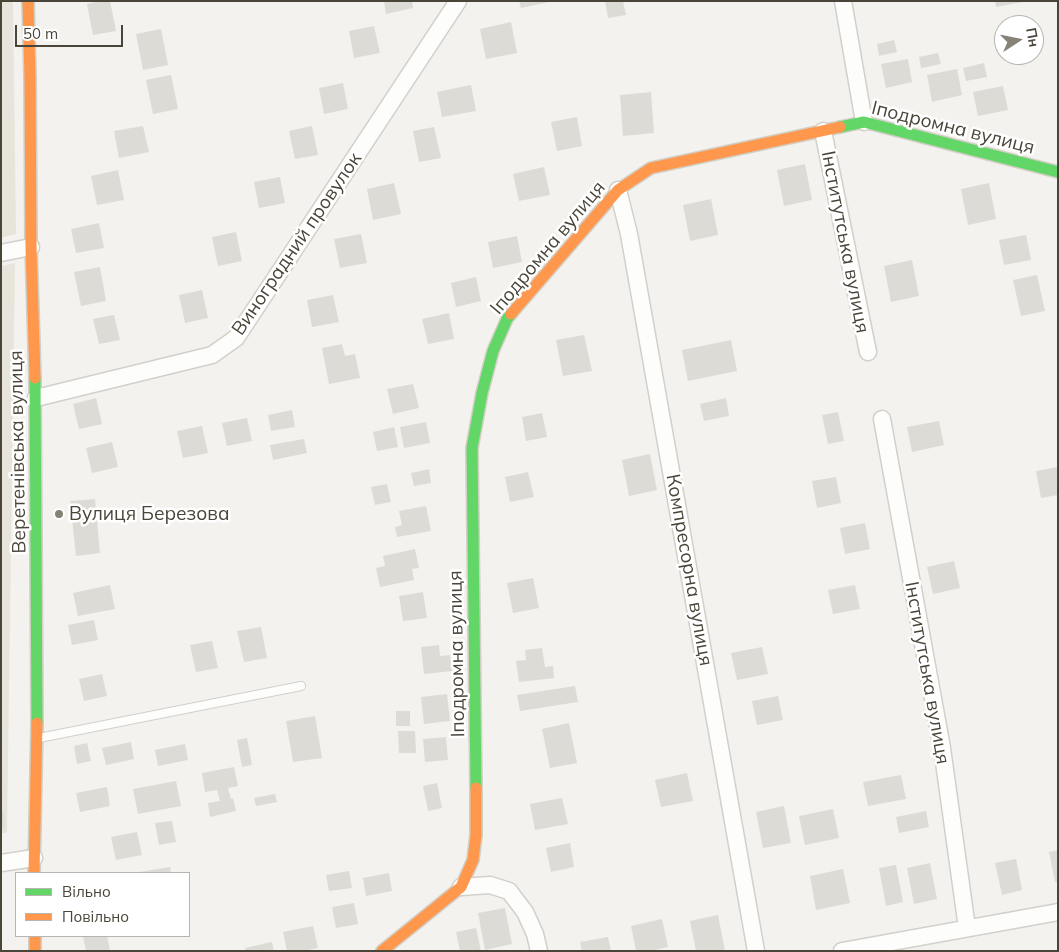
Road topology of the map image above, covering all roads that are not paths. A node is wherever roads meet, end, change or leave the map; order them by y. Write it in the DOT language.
graph roads {
  1 [pos="28,1"];
  2 [pos="458,1"];
  3 [pos="842,1"];
  4 [pos="864,122"];
  5 [pos="823,131"];
  6 [pos="1058,173"];
  7 [pos="618,190"];
  8 [pos="31,247"];
  9 [pos="1,253"];
  10 [pos="868,352"];
  11 [pos="36,398"];
  12 [pos="882,419"];
  13 [pos="301,686"];
  14 [pos="37,738"];
  15 [pos="1,863"];
  16 [pos="34,865"];
  17 [pos="461,887"];
  18 [pos="1058,912"];
  19 [pos="967,928"];
  20 [pos="35,937"];
  21 [pos="35,951"];
  22 [pos="382,951"];
  23 [pos="539,951"];
  24 [pos="756,951"];
  25 [pos="842,951"];
  1 -- 8 [label="street, Веретенівська вулиця"];
  2 -- 11 [label="street, Виноградний провулок"];
  3 -- 4 [label="street"];
  4 -- 5 [label="street, Іподромна вулиця"];
  4 -- 6 [label="street, Іподромна вулиця"];
  5 -- 7 [label="street, Іподромна вулиця"];
  5 -- 10 [label="street, Інститутська вулиця"];
  7 -- 17 [label="street, Іподромна вулиця"];
  7 -- 24 [label="street, Компресорна вулиця"];
  8 -- 9 [label="street"];
  8 -- 11 [label="street, Веретенівська вулиця"];
  11 -- 14 [label="street, Веретенівська вулиця"];
  12 -- 19 [label="street, Інститутська вулиця"];
  13 -- 14 [label="lane"];
  14 -- 16 [label="street, Веретенівська вулиця"];
  15 -- 16 [label="street"];
  17 -- 22 [label="street, Іподромна вулиця"];
  17 -- 23 [label="street"];
  18 -- 19 [label="street"];
  19 -- 25 [label="street"];
  20 -- 21 [label="street"];
}
